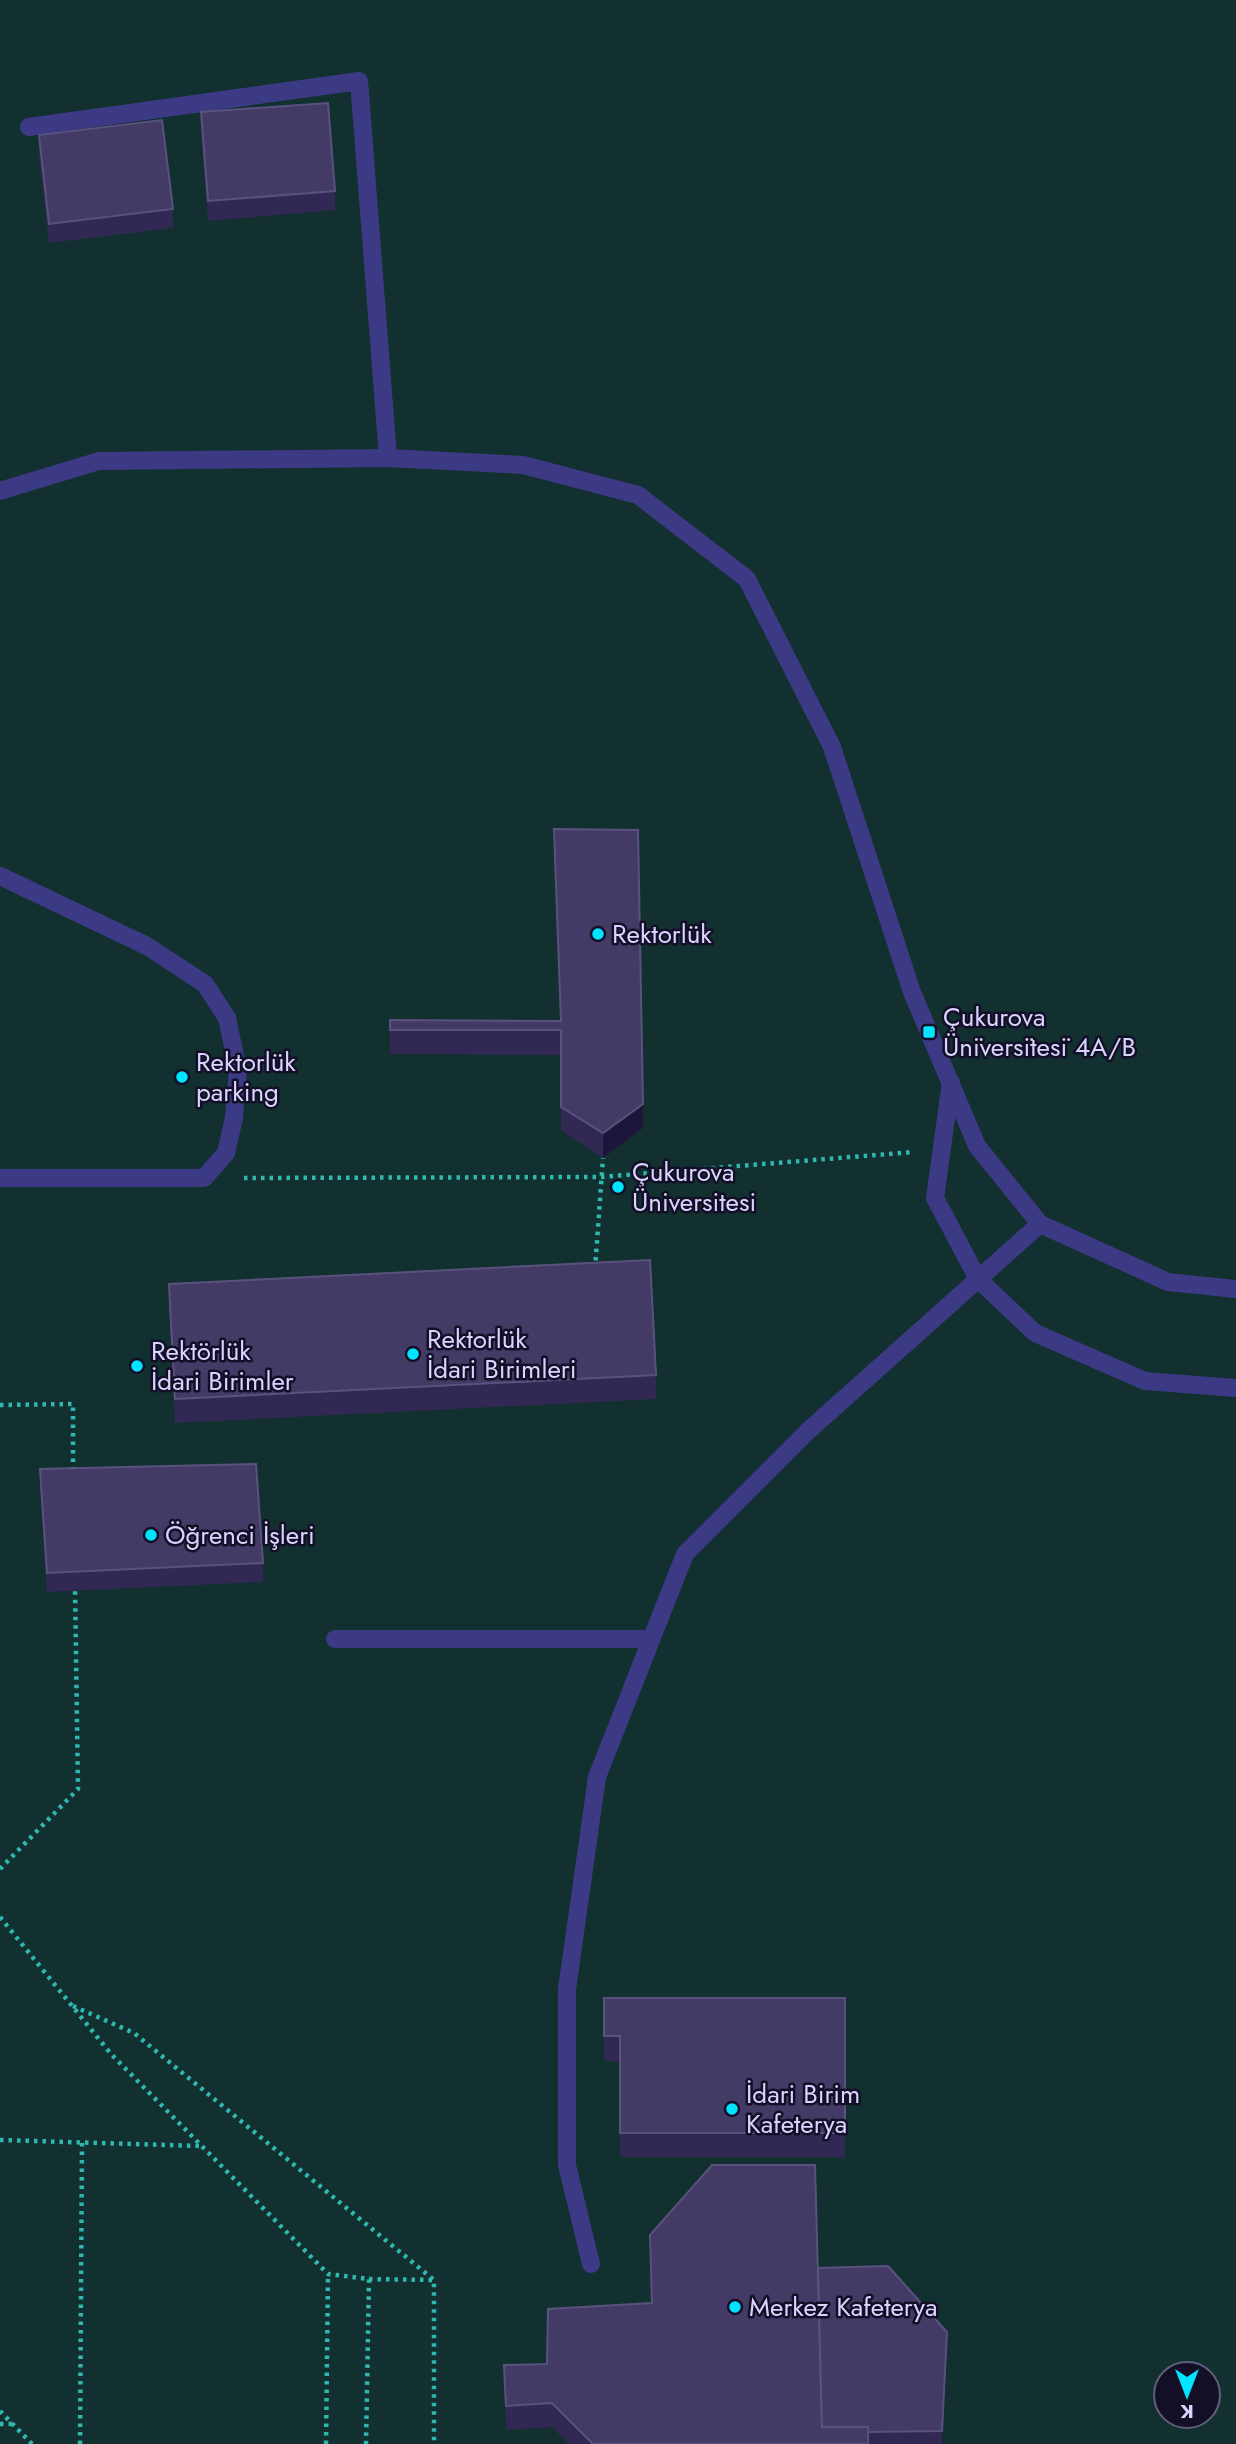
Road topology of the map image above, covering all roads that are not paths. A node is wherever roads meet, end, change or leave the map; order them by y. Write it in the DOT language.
graph roads {
  1 [pos="29,127"];
  2 [pos="388,458"];
  3 [pos="0,491"];
  4 [pos="0,876"];
  5 [pos="951,1082"];
  6 [pos="0,1178"];
  7 [pos="1040,1224"];
  8 [pos="978,1279"];
  9 [pos="1236,1289"];
  10 [pos="1236,1388"];
  11 [pos="335,1639"];
  12 [pos="651,1639"];
  13 [pos="591,2264"];
  1 -- 2 [label="street"];
  2 -- 3 [label="street"];
  2 -- 5 [label="street"];
  4 -- 6 [label="street"];
  5 -- 7 [label="street"];
  5 -- 8 [label="street"];
  7 -- 8 [label="street"];
  7 -- 9 [label="street"];
  8 -- 10 [label="street"];
  8 -- 12 [label="street"];
  11 -- 12 [label="street"];
  12 -- 13 [label="street"];
}
